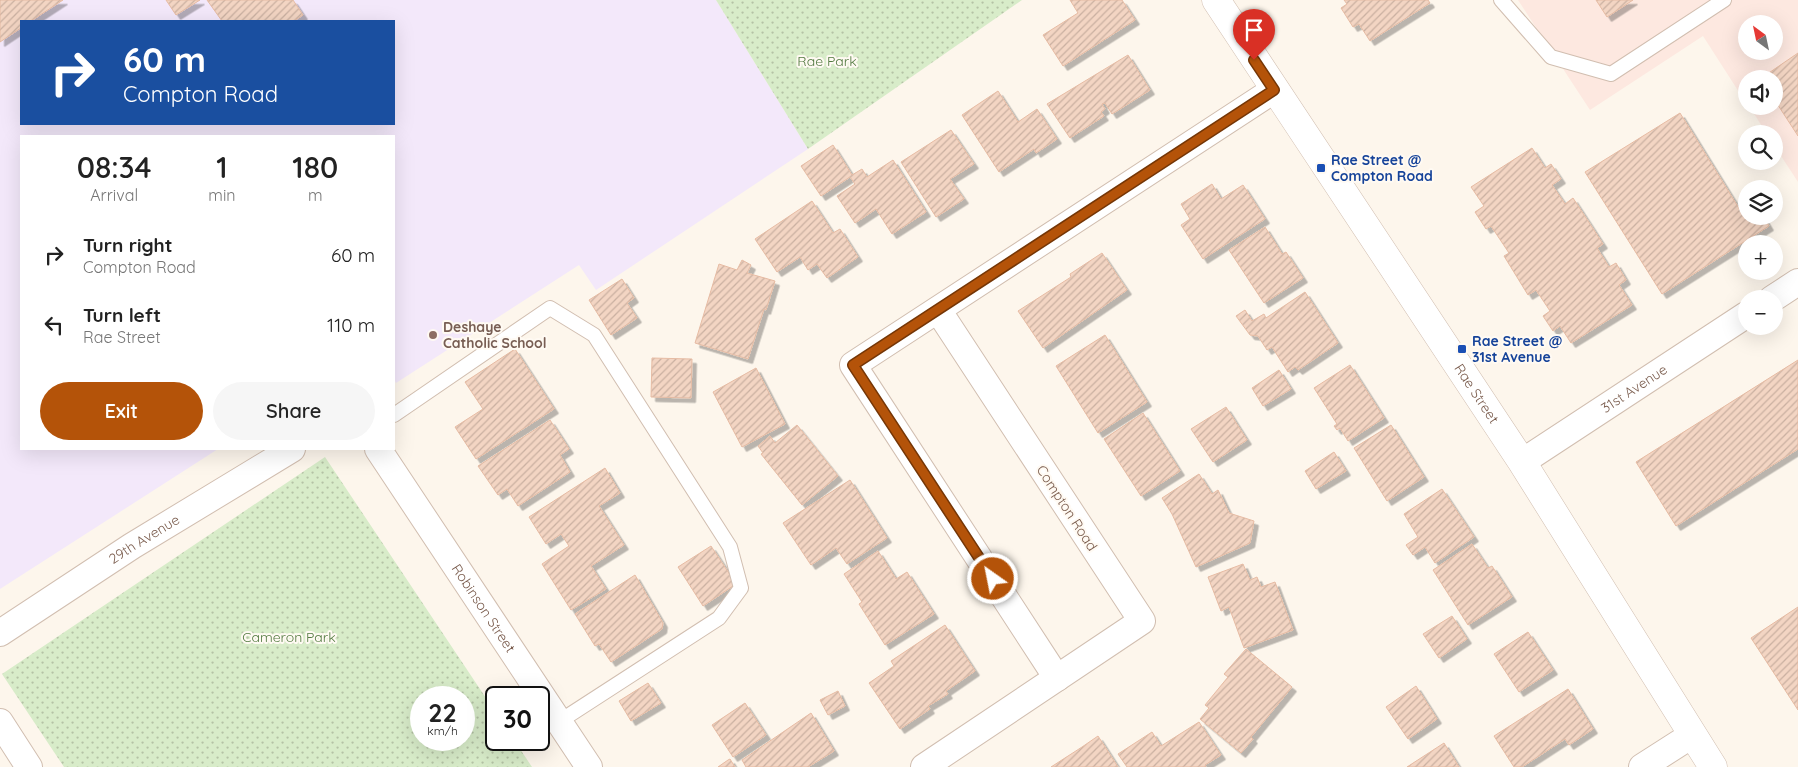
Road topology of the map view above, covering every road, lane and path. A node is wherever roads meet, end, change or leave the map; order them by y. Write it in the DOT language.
graph roads {
  1 [pos="1216,0"];
  2 [pos="1501,0"];
  3 [pos="1724,0"];
  4 [pos="1274,90"];
  5 [pos="1798,282"];
  6 [pos="1783,292"];
  7 [pos="938,310"];
  8 [pos="1738,320"];
  9 [pos="395,414"];
  10 [pos="290,450"];
  11 [pos="379,450"];
  12 [pos="1522,462"];
  13 [pos="0,633"];
  14 [pos="1057,678"];
  15 [pos="560,721"];
  16 [pos="0,722"];
  17 [pos="1692,735"];
  18 [pos="29,767"];
  19 [pos="589,767"];
  20 [pos="924,767"];
  21 [pos="1642,767"];
  22 [pos="1713,767"];
  1 -- 4 [label="street, Rae Street"];
  2 -- 3 [label="lane"];
  4 -- 7 [label="street"];
  4 -- 12 [label="street, Rae Street"];
  5 -- 6 [label="street"];
  7 -- 14 [label="street, Compton Road"];
  7 -- 14 [label="street"];
  8 -- 12 [label="street, 31st Avenue"];
  9 -- 15 [label="lane"];
  10 -- 13 [label="street, 29th Avenue"];
  11 -- 15 [label="street, Robinson Street"];
  12 -- 17 [label="street, Rae Street"];
  14 -- 20 [label="street, Compton Road"];
  15 -- 19 [label="street, Robinson Street"];
  16 -- 18 [label="street"];
  17 -- 21 [label="street"];
  17 -- 22 [label="street, Rae Street"];
}
